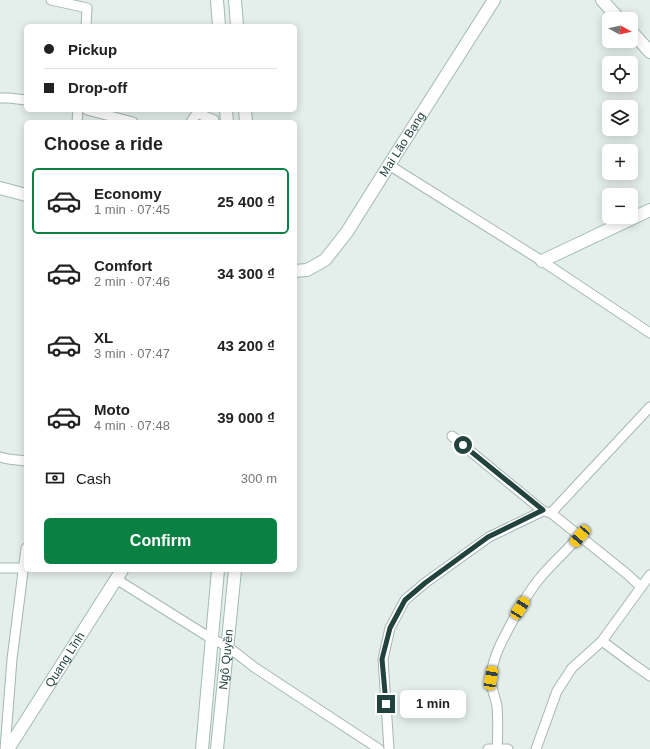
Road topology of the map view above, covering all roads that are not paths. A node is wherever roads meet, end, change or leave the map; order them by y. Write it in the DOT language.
graph roads {
  1 [pos="51,0"];
  2 [pos="217,0"];
  3 [pos="235,0"];
  4 [pos="494,0"];
  5 [pos="602,0"];
  6 [pos="88,4"];
  7 [pos="613,12"];
  8 [pos="86,24"];
  9 [pos="219,24"];
  10 [pos="237,24"];
  11 [pos="638,39"];
  12 [pos="650,52"];
  13 [pos="0,98"];
  14 [pos="24,100"];
  15 [pos="95,112"];
  16 [pos="125,120"];
  17 [pos="192,120"];
  18 [pos="214,120"];
  19 [pos="389,165"];
  20 [pos="0,188"];
  21 [pos="24,194"];
  22 [pos="650,210"];
  23 [pos="542,261"];
  24 [pos="297,271"];
  25 [pos="650,333"];
  26 [pos="650,407"];
  27 [pos="452,436"];
  28 [pos="0,457"];
  29 [pos="24,461"];
  30 [pos="547,512"];
  31 [pos="580,536"];
  32 [pos="24,561"];
  33 [pos="0,568"];
  34 [pos="23,568"];
  35 [pos="218,572"];
  36 [pos="235,572"];
  37 [pos="119,575"];
  38 [pos="650,575"];
  39 [pos="642,586"];
  40 [pos="650,592"];
  41 [pos="212,638"];
  42 [pos="602,641"];
  43 [pos="227,646"];
  44 [pos="650,676"];
  45 [pos="4,709"];
  46 [pos="5,749"];
  47 [pos="8,749"];
  48 [pos="202,749"];
  49 [pos="217,749"];
  50 [pos="379,749"];
  51 [pos="389,749"];
  52 [pos="488,749"];
  53 [pos="497,749"];
  54 [pos="508,749"];
  55 [pos="536,749"];
  1 -- 6 [label="street"];
  2 -- 9 [label="street"];
  3 -- 10 [label="street"];
  4 -- 19 [label="street, Mai Lão Bạng"];
  5 -- 7 [label="street"];
  6 -- 8 [label="street"];
  11 -- 12 [label="street"];
  13 -- 14 [label="street"];
  15 -- 16 [label="street"];
  17 -- 18 [label="street"];
  19 -- 23 [label="street"];
  19 -- 24 [label="street, Mai Lão Bạng"];
  20 -- 21 [label="street"];
  22 -- 23 [label="street"];
  23 -- 25 [label="street"];
  26 -- 30 [label="street"];
  27 -- 30 [label="street"];
  28 -- 29 [label="street"];
  30 -- 31 [label="street"];
  30 -- 51 [label="street"];
  31 -- 39 [label="street"];
  31 -- 53 [label="street"];
  32 -- 34 [label="street"];
  33 -- 34 [label="street"];
  34 -- 45 [label="street"];
  35 -- 41 [label="street, Ngô Quyền"];
  36 -- 43 [label="street, Ngô Quyền"];
  37 -- 41 [label="street"];
  37 -- 47 [label="street, Quang Lĩnh"];
  38 -- 39 [label="street"];
  39 -- 40 [label="street"];
  39 -- 42 [label="street"];
  41 -- 43 [label="street"];
  41 -- 48 [label="street, Ngô Quyền"];
  42 -- 44 [label="street"];
  42 -- 55 [label="street"];
  43 -- 49 [label="street, Ngô Quyền"];
  43 -- 50 [label="street"];
  45 -- 46 [label="street"];
  52 -- 53 [label="street"];
  53 -- 54 [label="street"];
}
